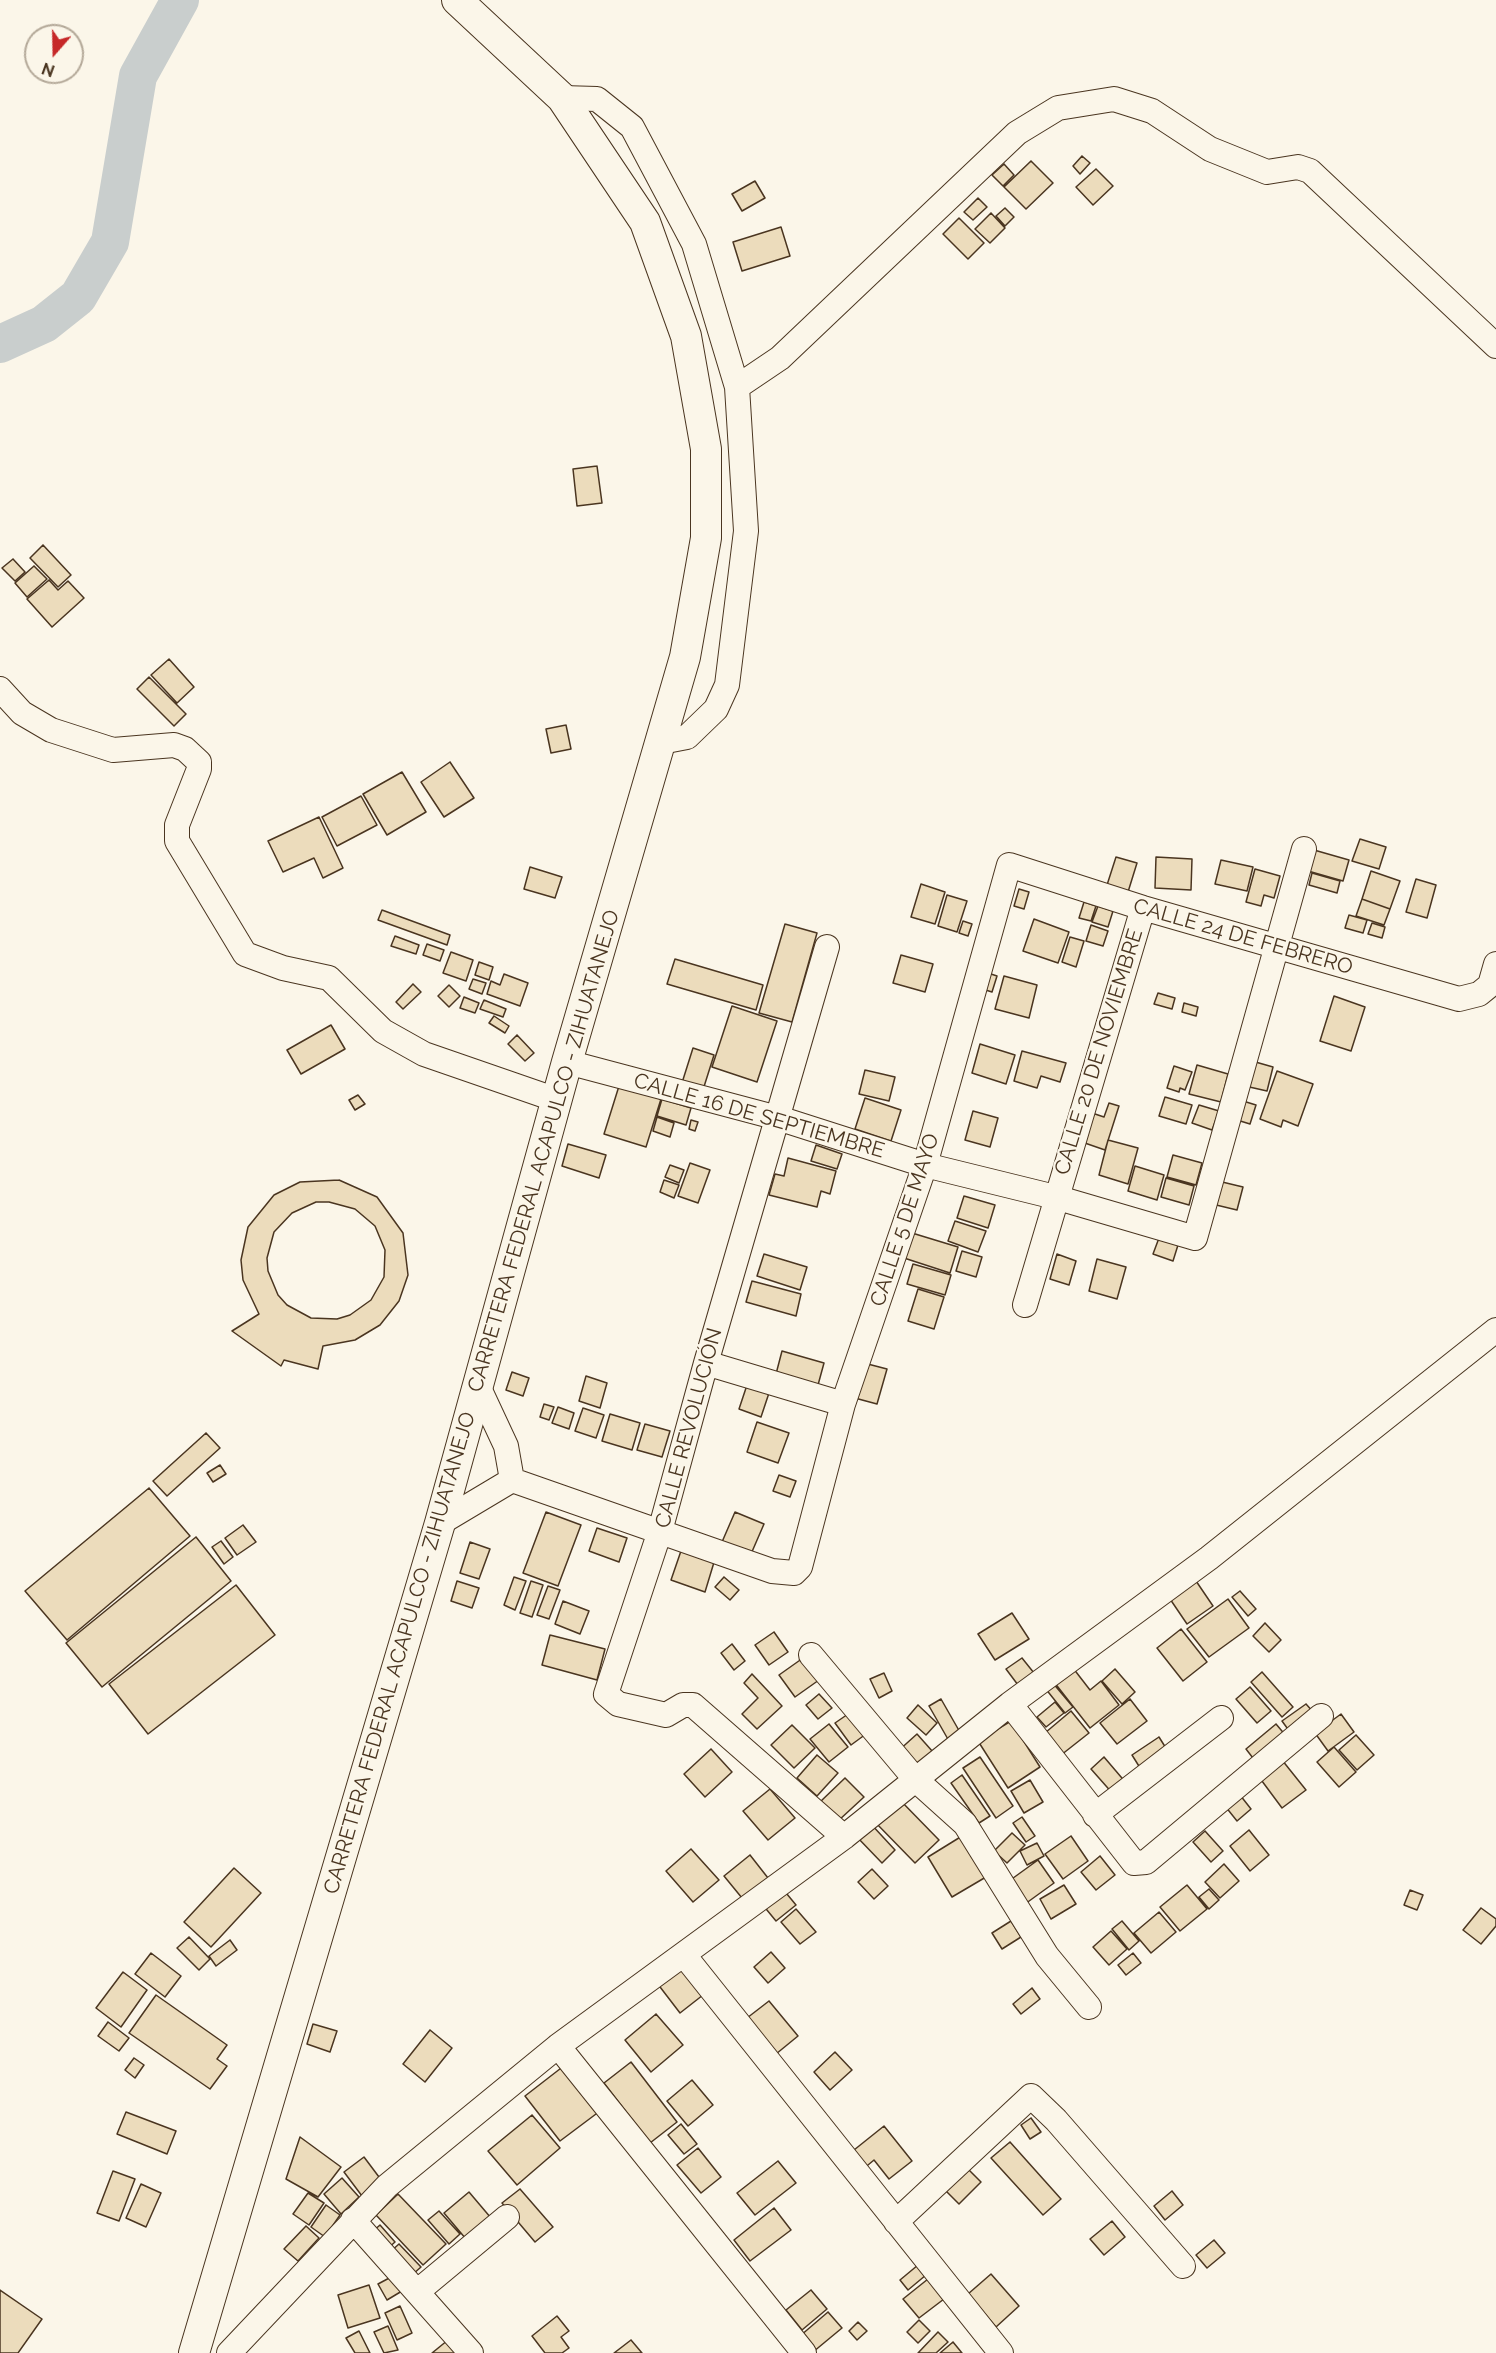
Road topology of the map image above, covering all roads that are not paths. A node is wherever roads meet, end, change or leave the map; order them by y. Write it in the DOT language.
graph roads {
  1 [pos="457,0"];
  2 [pos="562,98"];
  3 [pos="1496,346"];
  4 [pos="737,387"];
  5 [pos="0,689"];
  6 [pos="661,742"];
  7 [pos="1304,849"];
  8 [pos="1009,865"];
  9 [pos="1143,908"];
  10 [pos="827,948"];
  11 [pos="1277,948"];
  12 [pos="1496,964"];
  13 [pos="567,1062"];
  14 [pos="557,1100"];
  15 [pos="778,1118"];
  16 [pos="925,1165"];
  17 [pos="1055,1197"];
  18 [pos="1025,1305"];
  19 [pos="1496,1330"];
  20 [pos="706,1363"];
  21 [pos="478,1386"];
  22 [pos="843,1404"];
  23 [pos="513,1479"];
  24 [pos="441,1523"];
  25 [pos="660,1531"];
  26 [pos="811,1655"];
  27 [pos="1010,1704"];
  28 [pos="1321,1716"];
  29 [pos="1221,1718"];
  30 [pos="915,1779"];
  31 [pos="1095,1815"];
  32 [pos="844,1837"];
  33 [pos="684,1955"];
  34 [pos="1089,2007"];
  35 [pos="558,2046"];
  36 [pos="507,2217"];
  37 [pos="353,2220"];
  38 [pos="896,2222"];
  39 [pos="1183,2266"];
  40 [pos="418,2291"];
  41 [pos="194,2353"];
  42 [pos="229,2353"];
  43 [pos="471,2353"];
  44 [pos="804,2353"];
  45 [pos="1001,2353"];
  1 -- 2 [label="main road, CARRETERA FEDERAL ACAPULCO - ZIHUATANEJO"];
  2 -- 4 [label="street"];
  2 -- 6 [label="main road, CARRETERA FEDERAL ACAPULCO - ZIHUATANEJO"];
  3 -- 4 [label="street"];
  4 -- 6 [label="street"];
  5 -- 14 [label="street"];
  6 -- 13 [label="main road, CARRETERA FEDERAL ACAPULCO - ZIHUATANEJO"];
  7 -- 11 [label="street"];
  8 -- 9 [label="street, CALLE 24 DE FEBRERO"];
  8 -- 16 [label="street, CALLE 5 DE MAYO"];
  9 -- 11 [label="street, CALLE 24 DE FEBRERO"];
  9 -- 17 [label="street, CALLE 20 DE NOVIEMBRE"];
  10 -- 15 [label="street, CALLE REVOLUCIÓN"];
  11 -- 12 [label="street, CALLE 24 DE FEBRERO"];
  11 -- 17 [label="street, CALLE 16 DE SEPTIEMBRE"];
  13 -- 14 [label="main road, CARRETERA FEDERAL ACAPULCO - ZIHUATANEJO"];
  13 -- 15 [label="street, CALLE 16 DE SEPTIEMBRE"];
  14 -- 21 [label="main road, CARRETERA FEDERAL ACAPULCO - ZIHUATANEJO"];
  15 -- 16 [label="street, CALLE 16 DE SEPTIEMBRE"];
  15 -- 20 [label="street, CALLE REVOLUCIÓN"];
  16 -- 17 [label="street, CALLE 16 DE SEPTIEMBRE"];
  16 -- 22 [label="street, CALLE 5 DE MAYO"];
  17 -- 18 [label="street, CALLE 20 DE NOVIEMBRE"];
  19 -- 27 [label="street"];
  20 -- 22 [label="street"];
  20 -- 25 [label="street, CALLE REVOLUCIÓN"];
  21 -- 23 [label="street"];
  21 -- 24 [label="main road, CARRETERA FEDERAL ACAPULCO - ZIHUATANEJO"];
  22 -- 25 [label="street, CALLE 5 DE MAYO"];
  23 -- 24 [label="street"];
  23 -- 25 [label="street"];
  24 -- 41 [label="main road, CARRETERA FEDERAL ACAPULCO - ZIHUATANEJO"];
  25 -- 32 [label="street, CALLE REVOLUCIÓN"];
  26 -- 30 [label="street"];
  27 -- 30 [label="street"];
  27 -- 31 [label="street"];
  28 -- 31 [label="street"];
  29 -- 31 [label="street"];
  30 -- 32 [label="street"];
  30 -- 34 [label="street"];
  32 -- 33 [label="street"];
  33 -- 35 [label="street"];
  33 -- 38 [label="street"];
  35 -- 37 [label="street"];
  35 -- 44 [label="street"];
  36 -- 40 [label="street"];
  37 -- 40 [label="street"];
  37 -- 42 [label="street"];
  38 -- 39 [label="street"];
  38 -- 45 [label="street"];
  40 -- 43 [label="street"];
}
